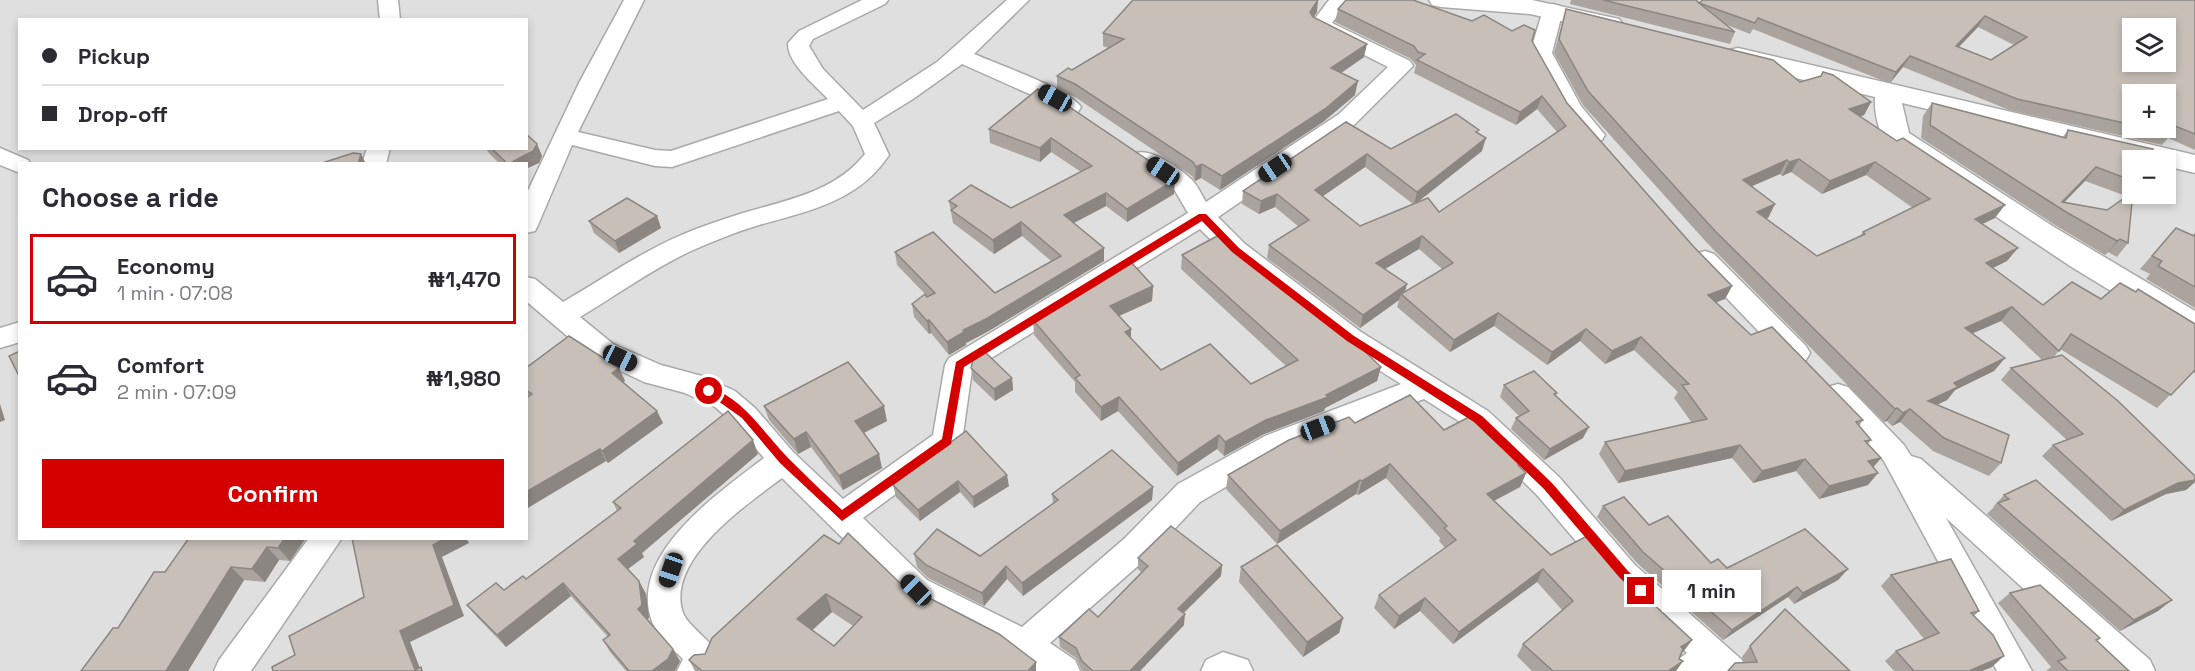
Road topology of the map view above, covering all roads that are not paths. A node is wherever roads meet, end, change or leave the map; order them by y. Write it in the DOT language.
graph roads {
  1 [pos="388,0"];
  2 [pos="634,0"];
  3 [pos="878,0"];
  4 [pos="1019,0"];
  5 [pos="1339,0"];
  6 [pos="1442,0"];
  7 [pos="1537,6"];
  8 [pos="390,18"];
  9 [pos="1631,30"];
  10 [pos="1709,49"];
  11 [pos="960,56"];
  12 [pos="1889,93"];
  13 [pos="842,102"];
  14 [pos="1085,118"];
  15 [pos="860,121"];
  16 [pos="566,136"];
  17 [pos="1124,144"];
  18 [pos="0,156"];
  19 [pos="1613,158"];
  20 [pos="18,164"];
  21 [pos="2195,164"];
  22 [pos="1203,216"];
  23 [pos="528,221"];
  24 [pos="1689,243"];
  25 [pos="528,288"];
  26 [pos="561,316"];
  27 [pos="2195,326"];
  28 [pos="18,333"];
  29 [pos="0,338"];
  30 [pos="1427,386"];
  31 [pos="1894,453"];
  32 [pos="783,460"];
  33 [pos="842,517"];
  34 [pos="326,540"];
  35 [pos="1025,645"];
  36 [pos="1710,666"];
  37 [pos="231,671"];
  38 [pos="694,671"];
  39 [pos="1063,671"];
  40 [pos="1218,671"];
  41 [pos="1236,671"];
  42 [pos="2015,671"];
  43 [pos="2138,671"];
  1 -- 8 [label="street"];
  2 -- 16 [label="street"];
  3 -- 13 [label="street"];
  4 -- 11 [label="street"];
  5 -- 22 [label="street"];
  6 -- 7 [label="street"];
  7 -- 9 [label="street"];
  7 -- 19 [label="street"];
  10 -- 12 [label="street"];
  11 -- 14 [label="street"];
  11 -- 15 [label="street"];
  12 -- 21 [label="street"];
  12 -- 27 [label="street"];
  13 -- 15 [label="street"];
  13 -- 16 [label="street"];
  15 -- 26 [label="street"];
  16 -- 23 [label="street"];
  17 -- 22 [label="street"];
  18 -- 20 [label="street"];
  22 -- 30 [label="street"];
  22 -- 33 [label="street"];
  24 -- 31 [label="street"];
  25 -- 26 [label="street"];
  26 -- 32 [label="street"];
  28 -- 29 [label="street"];
  30 -- 35 [label="street"];
  30 -- 36 [label="street"];
  31 -- 42 [label="street"];
  31 -- 43 [label="street"];
  32 -- 33 [label="street"];
  32 -- 38 [label="street"];
  33 -- 35 [label="street"];
  34 -- 37 [label="street"];
  35 -- 39 [label="street"];
  40 -- 41 [label="street"];
}
